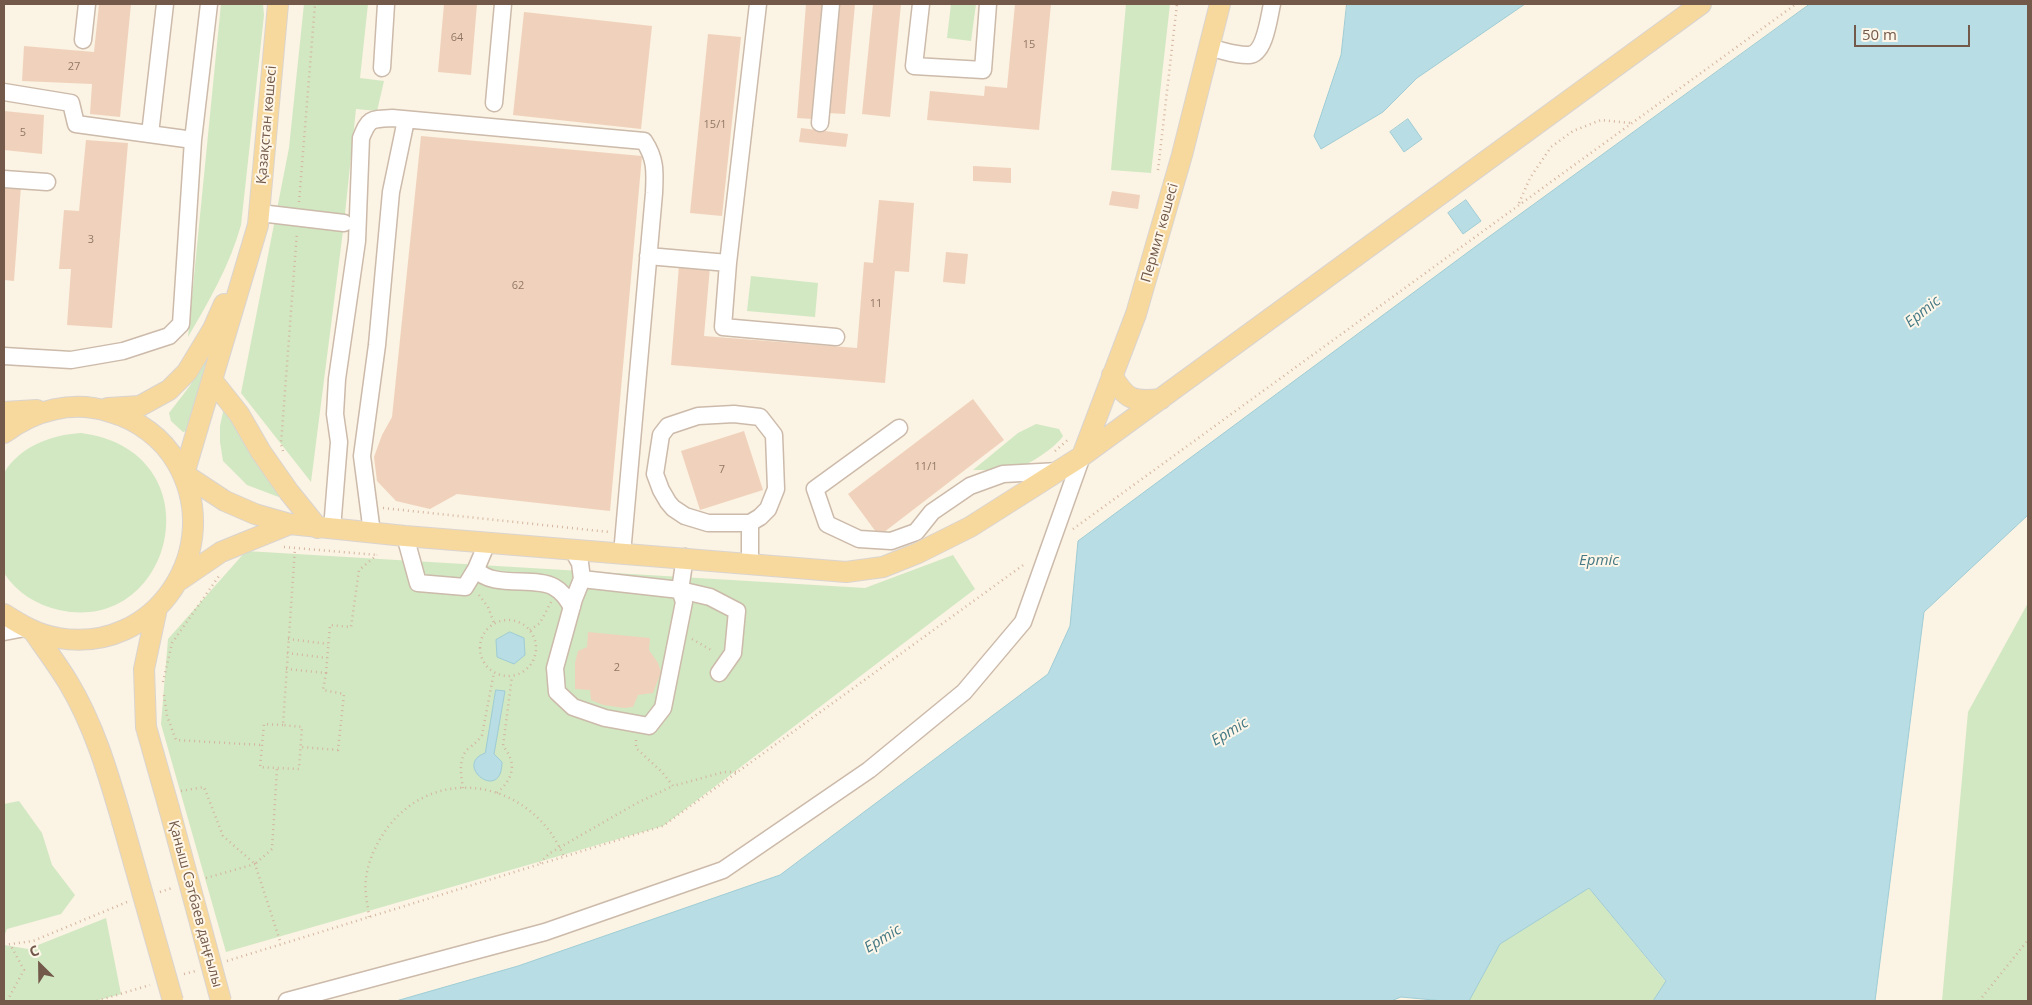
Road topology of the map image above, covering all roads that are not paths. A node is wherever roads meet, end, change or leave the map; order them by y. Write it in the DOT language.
graph roads {
  1 [pos="87,4"];
  2 [pos="164,4"];
  3 [pos="209,4"];
  4 [pos="278,4"];
  5 [pos="386,4"];
  6 [pos="503,4"];
  7 [pos="758,4"];
  8 [pos="831,4"];
  9 [pos="921,4"];
  10 [pos="988,4"];
  11 [pos="1220,4"];
  12 [pos="1272,4"];
  13 [pos="1701,4"];
  14 [pos="83,40"];
  15 [pos="1210,48"];
  16 [pos="382,68"];
  17 [pos="4,92"];
  18 [pos="494,102"];
  19 [pos="406,120"];
  20 [pos="820,123"];
  21 [pos="150,134"];
  22 [pos="193,140"];
  23 [pos="4,179"];
  24 [pos="47,182"];
  25 [pos="260,213"];
  26 [pos="344,223"];
  27 [pos="253,246"];
  28 [pos="648,256"];
  29 [pos="728,263"];
  30 [pos="836,336"];
  31 [pos="4,356"];
  32 [pos="1112,374"];
  33 [pos="212,380"];
  34 [pos="1161,398"];
  35 [pos="54,409"];
  36 [pos="102,409"];
  37 [pos="4,412"];
  38 [pos="899,428"];
  39 [pos="4,433"];
  40 [pos="1082,456"];
  41 [pos="1055,463"];
  42 [pos="184,474"];
  43 [pos="750,523"];
  44 [pos="290,524"];
  45 [pos="325,529"];
  46 [pos="377,533"];
  47 [pos="405,536"];
  48 [pos="487,543"];
  49 [pos="572,550"];
  50 [pos="622,554"];
  51 [pos="685,557"];
  52 [pos="750,563"];
  53 [pos="476,569"];
  54 [pos="582,579"];
  55 [pos="178,582"];
  56 [pos="680,590"];
  57 [pos="572,607"];
  58 [pos="157,608"];
  59 [pos="4,614"];
  60 [pos="29,629"];
  61 [pos="4,632"];
  62 [pos="719,673"];
  63 [pos="173,1001"];
  64 [pos="221,1001"];
  65 [pos="287,1001"];
  1 -- 14 [label="street"];
  2 -- 21 [label="street"];
  3 -- 22 [label="street"];
  4 -- 25 [label="main road, Қазақстан көшесі"];
  5 -- 16 [label="street"];
  6 -- 18 [label="street"];
  7 -- 29 [label="street"];
  8 -- 20 [label="street"];
  9 -- 10 [label="street"];
  11 -- 15 [label="main road, Пермит көшесі"];
  12 -- 15 [label="street"];
  13 -- 34 [label="main road"];
  15 -- 32 [label="main road, Пермит көшесі"];
  17 -- 21 [label="street"];
  19 -- 28 [label="street"];
  19 -- 45 [label="street"];
  19 -- 46 [label="street"];
  21 -- 22 [label="street"];
  22 -- 31 [label="street"];
  23 -- 24 [label="street"];
  25 -- 26 [label="street"];
  25 -- 27 [label="main road, Қазақстан көшесі"];
  27 -- 33 [label="main road, Қазақстан көшесі"];
  27 -- 36 [label="main road, Қазақстан көшесі"];
  28 -- 29 [label="street"];
  28 -- 50 [label="street"];
  29 -- 30 [label="street"];
  32 -- 34 [label="main road"];
  32 -- 40 [label="main road, Пермит көшесі"];
  33 -- 42 [label="main road, Қазақстан көшесі"];
  33 -- 45 [label="main road"];
  34 -- 40 [label="main road"];
  35 -- 36 [label="main road"];
  35 -- 37 [label="main road"];
  35 -- 39 [label="main road"];
  36 -- 42 [label="main road"];
  38 -- 41 [label="street"];
  40 -- 41 [label="main road"];
  40 -- 65 [label="street"];
  41 -- 52 [label="main road"];
  42 -- 44 [label="main road"];
  42 -- 55 [label="main road"];
  43 -- 43 [label="street"];
  43 -- 52 [label="street"];
  44 -- 45 [label="main road"];
  44 -- 55 [label="main road"];
  45 -- 46 [label="main road"];
  46 -- 47 [label="main road"];
  47 -- 48 [label="main road"];
  47 -- 53 [label="street"];
  48 -- 49 [label="main road"];
  48 -- 53 [label="street"];
  49 -- 50 [label="main road"];
  49 -- 54 [label="street"];
  50 -- 51 [label="main road"];
  51 -- 52 [label="main road"];
  51 -- 56 [label="street"];
  53 -- 57 [label="street"];
  54 -- 56 [label="street"];
  54 -- 57 [label="street"];
  55 -- 58 [label="main road"];
  56 -- 57 [label="street"];
  56 -- 62 [label="street"];
  58 -- 60 [label="main road"];
  58 -- 64 [label="main road, Қаныш Сәтбаев даңғылы, bridge"];
  59 -- 60 [label="main road"];
  60 -- 61 [label="street"];
  60 -- 63 [label="main road, bridge"];
}
